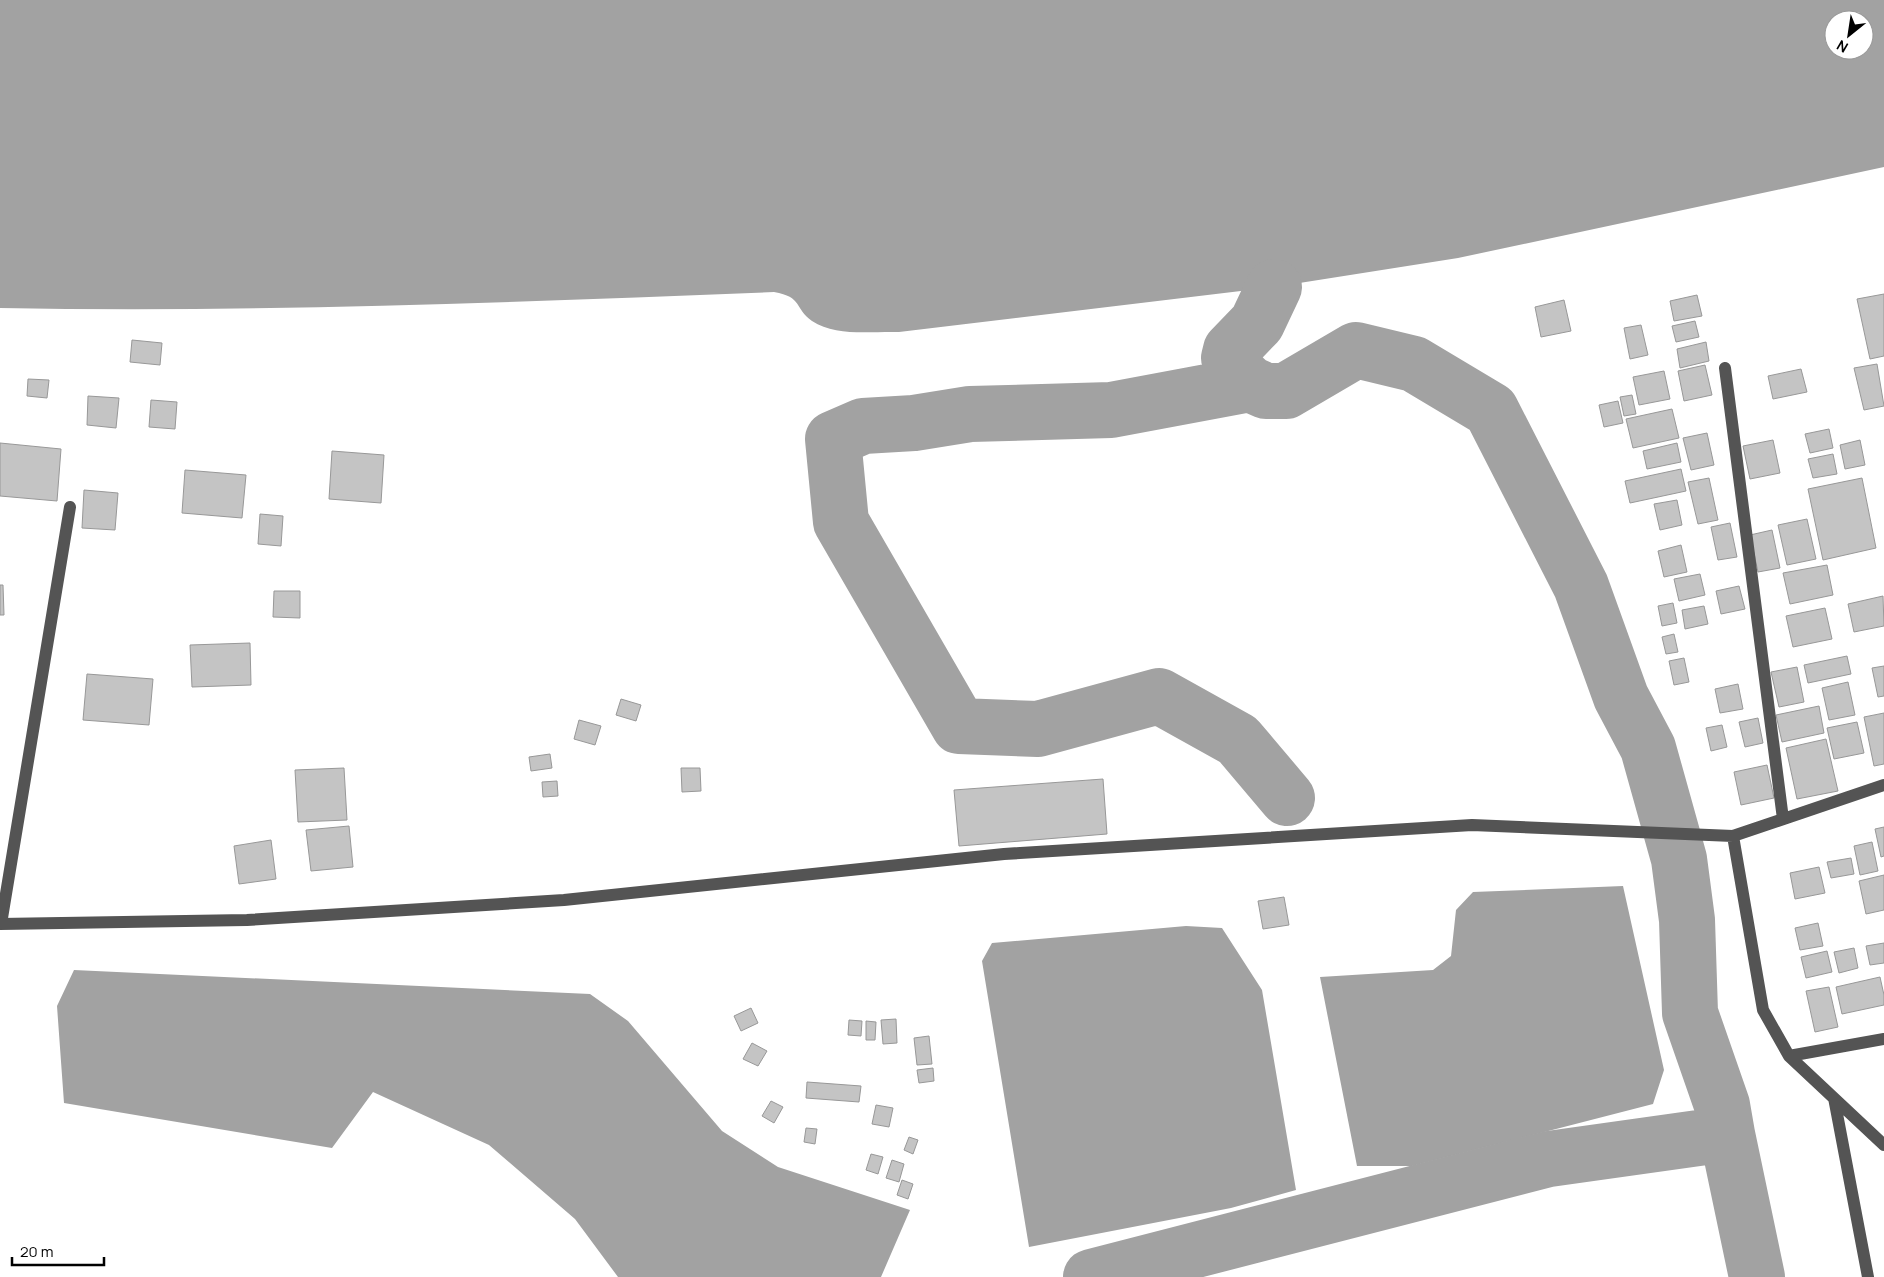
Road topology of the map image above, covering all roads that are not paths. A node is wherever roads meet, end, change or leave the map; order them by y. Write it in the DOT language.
graph roads {
  1 [pos="1725,368"];
  2 [pos="70,507"];
  3 [pos="1884,785"];
  4 [pos="1784,819"];
  5 [pos="1733,836"];
  6 [pos="1,924"];
  7 [pos="1884,1039"];
  8 [pos="1789,1056"];
  9 [pos="1834,1098"];
  10 [pos="1884,1145"];
  11 [pos="1868,1277"];
  1 -- 4 [label="street"];
  2 -- 6 [label="street"];
  3 -- 4 [label="street"];
  4 -- 5 [label="street"];
  5 -- 6 [label="street"];
  5 -- 8 [label="street"];
  7 -- 8 [label="street"];
  8 -- 9 [label="street"];
  9 -- 10 [label="street"];
  9 -- 11 [label="street"];
}
